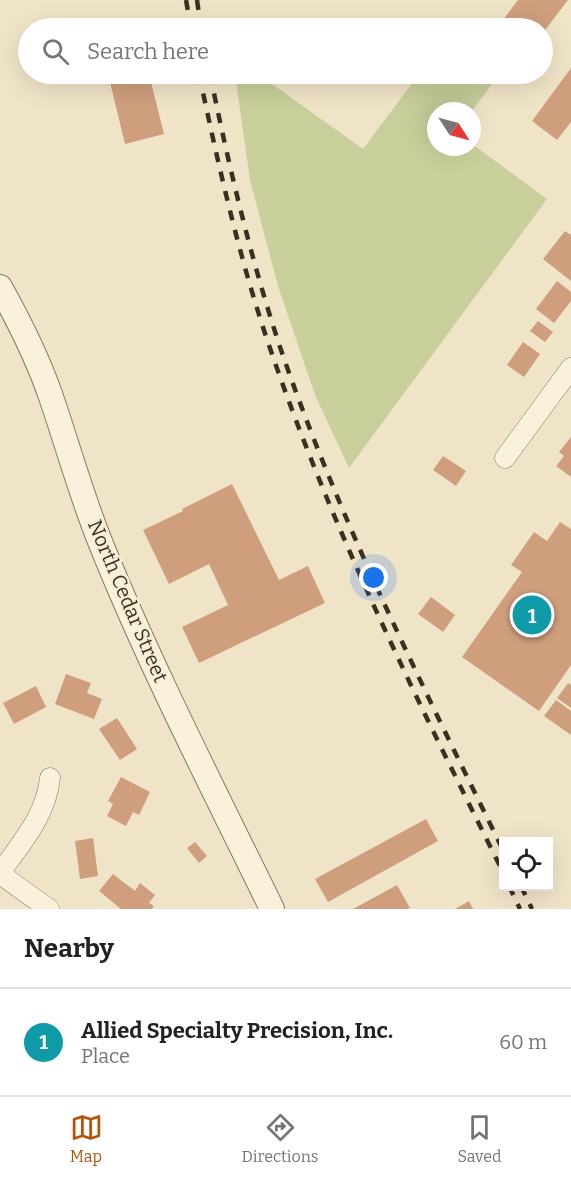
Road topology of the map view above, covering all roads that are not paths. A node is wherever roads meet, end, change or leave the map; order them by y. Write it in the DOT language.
graph roads {
  1 [pos="0,287"];
  2 [pos="571,368"];
  3 [pos="505,458"];
  4 [pos="50,778"];
  5 [pos="0,874"];
  6 [pos="49,909"];
  7 [pos="272,909"];
  1 -- 7 [label="street, North Cedar Street"];
  2 -- 3 [label="street"];
  4 -- 5 [label="street"];
  5 -- 6 [label="street"];
}
